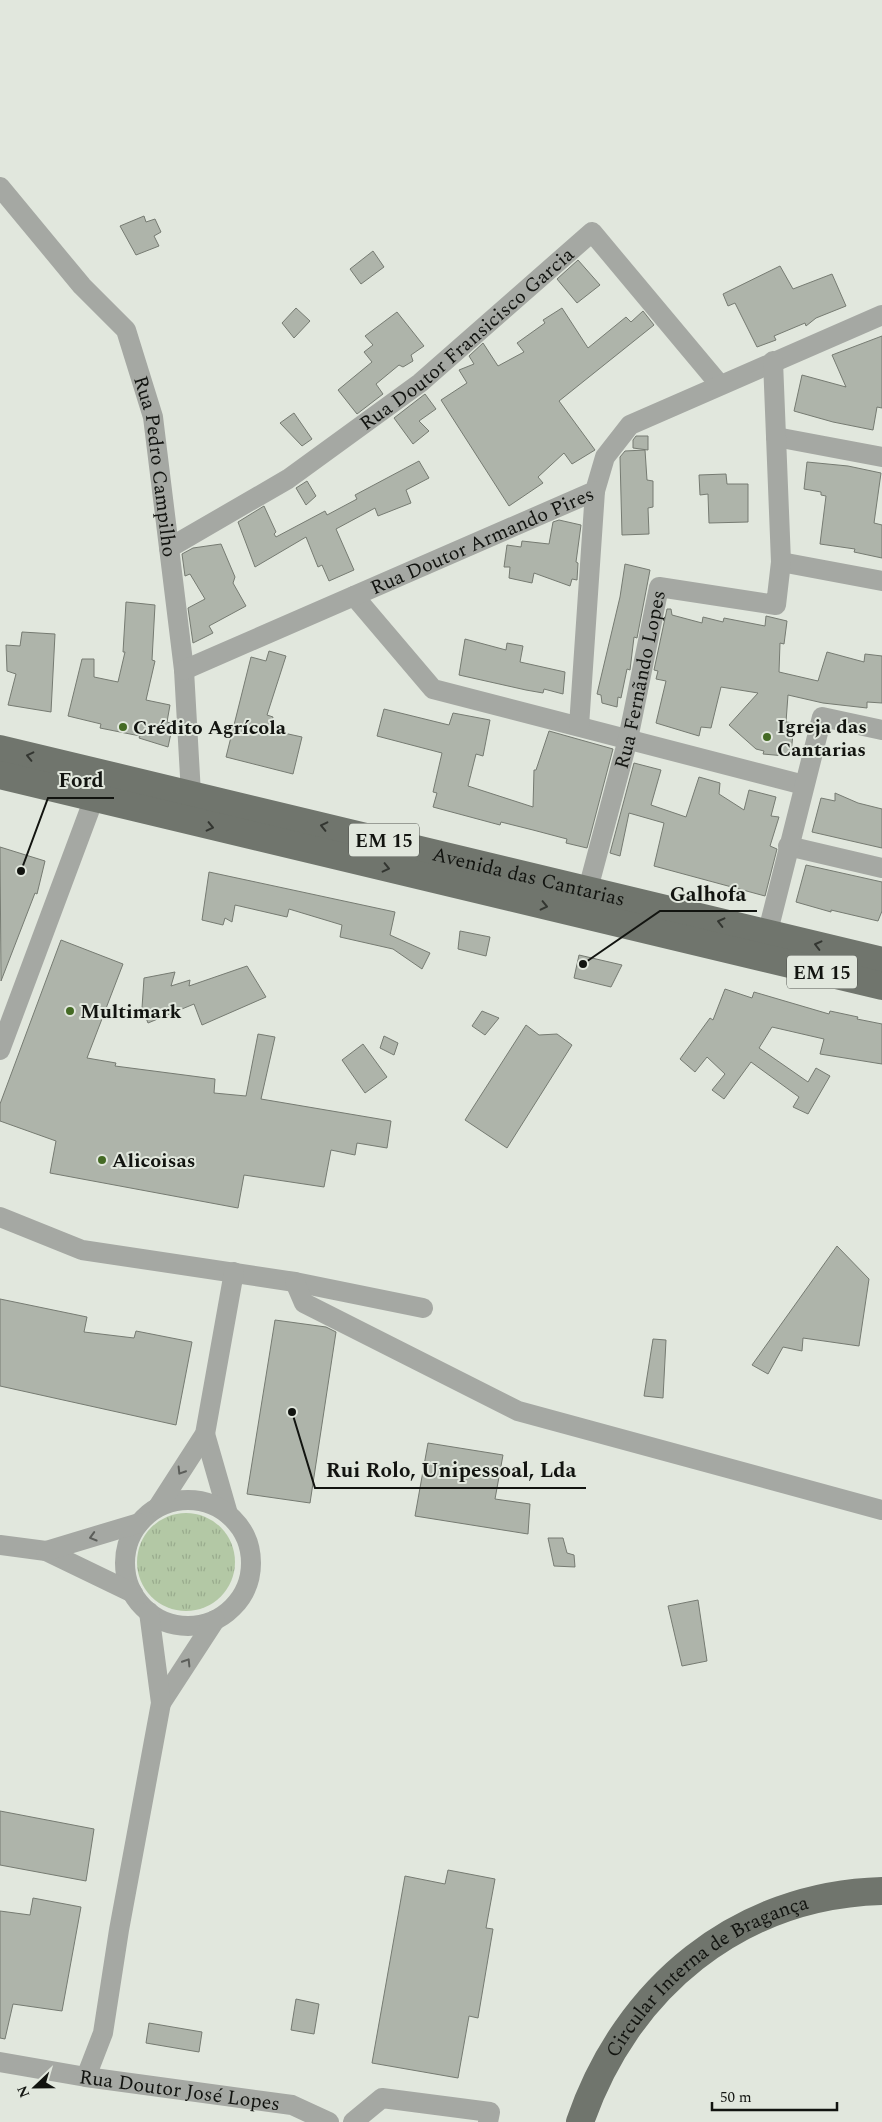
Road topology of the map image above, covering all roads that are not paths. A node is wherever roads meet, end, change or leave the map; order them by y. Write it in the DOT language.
graph roads {
  1 [pos="0,187"];
  2 [pos="882,315"];
  3 [pos="773,362"];
  4 [pos="720,385"];
  5 [pos="776,437"];
  6 [pos="882,457"];
  7 [pos="595,491"];
  8 [pos="169,548"];
  9 [pos="781,562"];
  10 [pos="882,581"];
  11 [pos="354,596"];
  12 [pos="184,670"];
  13 [pos="579,726"];
  14 [pos="882,730"];
  15 [pos="628,739"];
  16 [pos="0,748"];
  17 [pos="103,773"];
  18 [pos="0,775"];
  19 [pos="804,785"];
  20 [pos="191,794"];
  21 [pos="95,799"];
  22 [pos="236,805"];
  23 [pos="788,846"];
  24 [pos="882,868"];
  25 [pos="588,889"];
  26 [pos="765,945"];
  27 [pos="882,961"];
  28 [pos="882,986"];
  29 [pos="0,1050"];
  30 [pos="0,1217"];
  31 [pos="234,1272"];
  32 [pos="296,1282"];
  33 [pos="423,1308"];
  34 [pos="205,1434"];
  35 [pos="158,1507"];
  36 [pos="880,1507"];
  37 [pos="228,1514"];
  38 [pos="139,1523"];
  39 [pos="0,1545"];
  40 [pos="46,1550"];
  41 [pos="133,1593"];
  42 [pos="149,1612"];
  43 [pos="215,1620"];
  44 [pos="161,1704"];
  45 [pos="882,1890"];
  46 [pos="882,1902"];
  47 [pos="0,2062"];
  48 [pos="86,2077"];
  49 [pos="329,2122"];
  50 [pos="353,2122"];
  51 [pos="488,2122"];
  52 [pos="580,2122"];
  53 [pos="591,2122"];
  1 -- 8 [label="street, Rua Pedro Campilho"];
  2 -- 3 [label="street, Rua Doutor Armando Pires"];
  3 -- 4 [label="street, Rua Doutor Armando Pires"];
  3 -- 5 [label="street, Rua Fernãndo Lopes"];
  4 -- 7 [label="street, Rua Doutor Armando Pires"];
  4 -- 8 [label="street, Rua Doutor Fransicisco Garcia"];
  5 -- 6 [label="street"];
  5 -- 9 [label="street, Rua Fernãndo Lopes"];
  7 -- 11 [label="street, Rua Doutor Armando Pires"];
  7 -- 13 [label="street"];
  8 -- 12 [label="street, Rua Pedro Campilho"];
  9 -- 10 [label="street"];
  9 -- 15 [label="street, Rua Fernãndo Lopes"];
  11 -- 12 [label="street, Rua Doutor Armando Pires"];
  11 -- 13 [label="street"];
  12 -- 20 [label="street, Rua Pedro Campilho"];
  13 -- 15 [label="street"];
  14 -- 19 [label="street"];
  15 -- 19 [label="street"];
  15 -- 25 [label="street, Rua Fernãndo Lopes"];
  17 -- 16 [label="main road, Avenida das Cantarias / EM 15, one-way"];
  17 -- 20 [label="main road, Avenida das Cantarias / EM 15"];
  17 -- 21 [label="street"];
  18 -- 21 [label="main road, Avenida das Cantarias / EM 15"];
  19 -- 23 [label="street"];
  20 -- 22 [label="main road, Avenida das Cantarias / EM 15"];
  21 -- 22 [label="main road"];
  21 -- 26 [label="main road, Avenida das Cantarias / EM 15, one-way"];
  21 -- 29 [label="street"];
  25 -- 22 [label="main road, Avenida das Cantarias / EM 15, one-way"];
  23 -- 24 [label="street"];
  23 -- 26 [label="street"];
  26 -- 25 [label="main road, Avenida das Cantarias / EM 15, one-way"];
  27 -- 26 [label="main road, Avenida das Cantarias / EM 15, one-way"];
  26 -- 28 [label="main road, Avenida das Cantarias / EM 15"];
  30 -- 31 [label="street"];
  31 -- 32 [label="street"];
  31 -- 34 [label="street"];
  32 -- 33 [label="street"];
  32 -- 36 [label="street"];
  34 -- 35 [label="street, one-way"];
  34 -- 37 [label="street"];
  35 -- 37 [label="street"];
  35 -- 38 [label="street"];
  37 -- 43 [label="street"];
  38 -- 40 [label="street, one-way"];
  38 -- 41 [label="street"];
  39 -- 40 [label="street"];
  40 -- 41 [label="street"];
  41 -- 42 [label="street"];
  42 -- 43 [label="street"];
  42 -- 44 [label="street"];
  44 -- 43 [label="street, one-way"];
  44 -- 48 [label="street"];
  45 -- 52 [label="main road, Circular Interna de Bragança"];
  46 -- 53 [label="main road, Circular Interna de Bragança"];
  47 -- 48 [label="street, Rua Doutor José Lopes"];
  48 -- 49 [label="street, Rua Doutor José Lopes"];
  50 -- 51 [label="street"];
}
